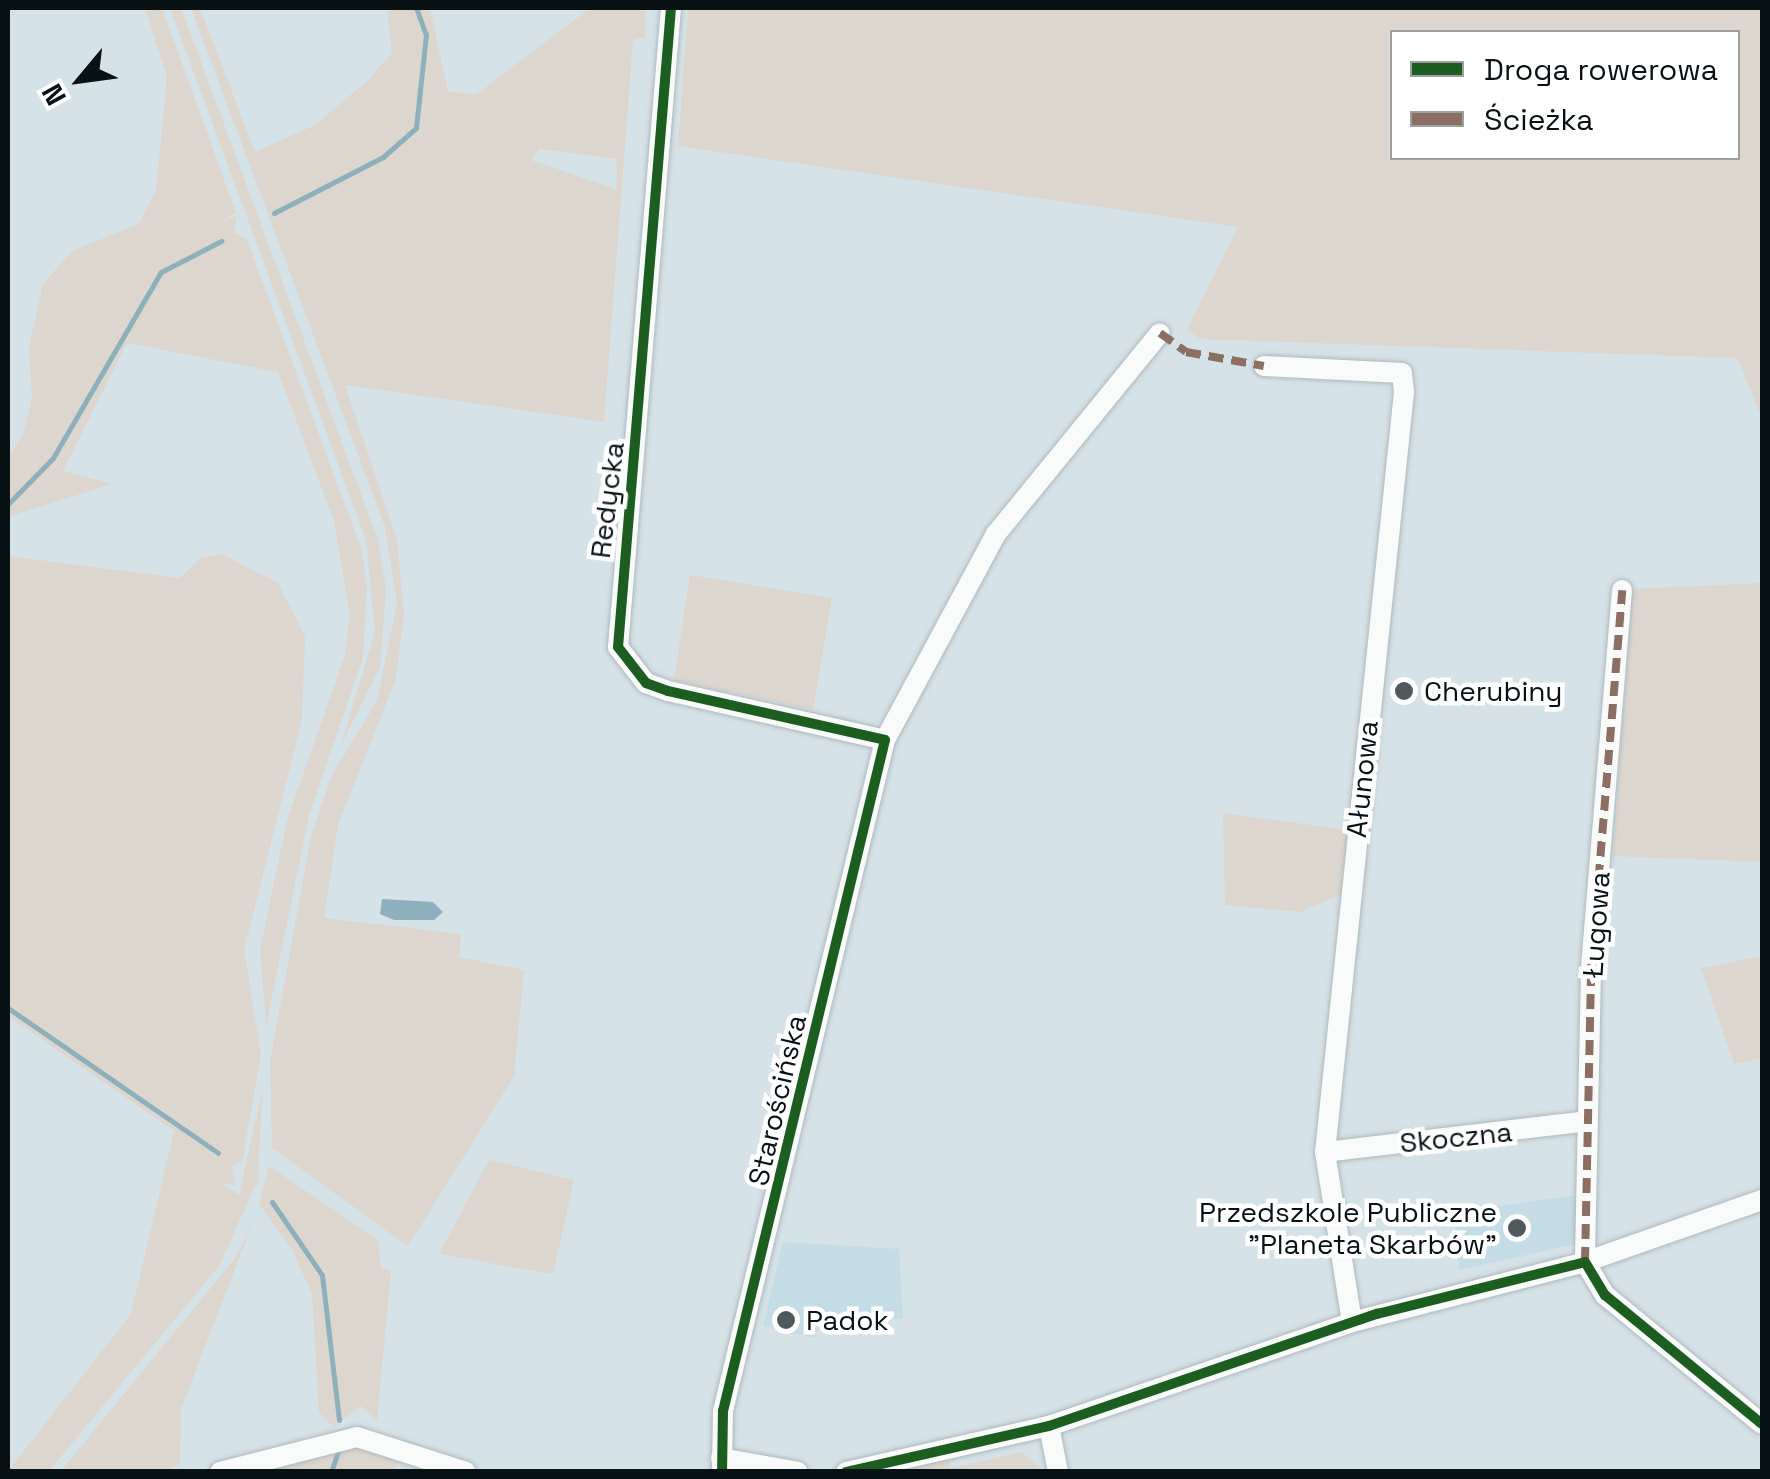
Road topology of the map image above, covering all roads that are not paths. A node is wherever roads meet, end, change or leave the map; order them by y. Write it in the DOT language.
graph roads {
  1 [pos="671,8"];
  2 [pos="1160,332"];
  3 [pos="1264,366"];
  4 [pos="1622,590"];
  5 [pos="885,740"];
  6 [pos="1587,1121"];
  7 [pos="1325,1152"];
  8 [pos="1762,1200"];
  9 [pos="1585,1262"];
  10 [pos="1352,1322"];
  11 [pos="1762,1424"];
  12 [pos="1049,1426"];
  13 [pos="722,1465"];
  14 [pos="220,1472"];
  15 [pos="466,1472"];
  16 [pos="798,1472"];
  17 [pos="846,1472"];
  18 [pos="1058,1472"];
  1 -- 5 [label="street, Redycka"];
  2 -- 5 [label="street, Starościńska"];
  3 -- 7 [label="street, Ałunowa"];
  4 -- 6 [label="street, Ługowa"];
  5 -- 13 [label="street, Starościńska"];
  6 -- 7 [label="street, Skoczna"];
  6 -- 9 [label="street, Ługowa"];
  7 -- 10 [label="street, Ałunowa"];
  8 -- 9 [label="street"];
  9 -- 10 [label="street"];
  9 -- 11 [label="street"];
  10 -- 12 [label="street"];
  12 -- 17 [label="street"];
  12 -- 18 [label="street"];
  13 -- 16 [label="street"];
  14 -- 15 [label="street"];
}
